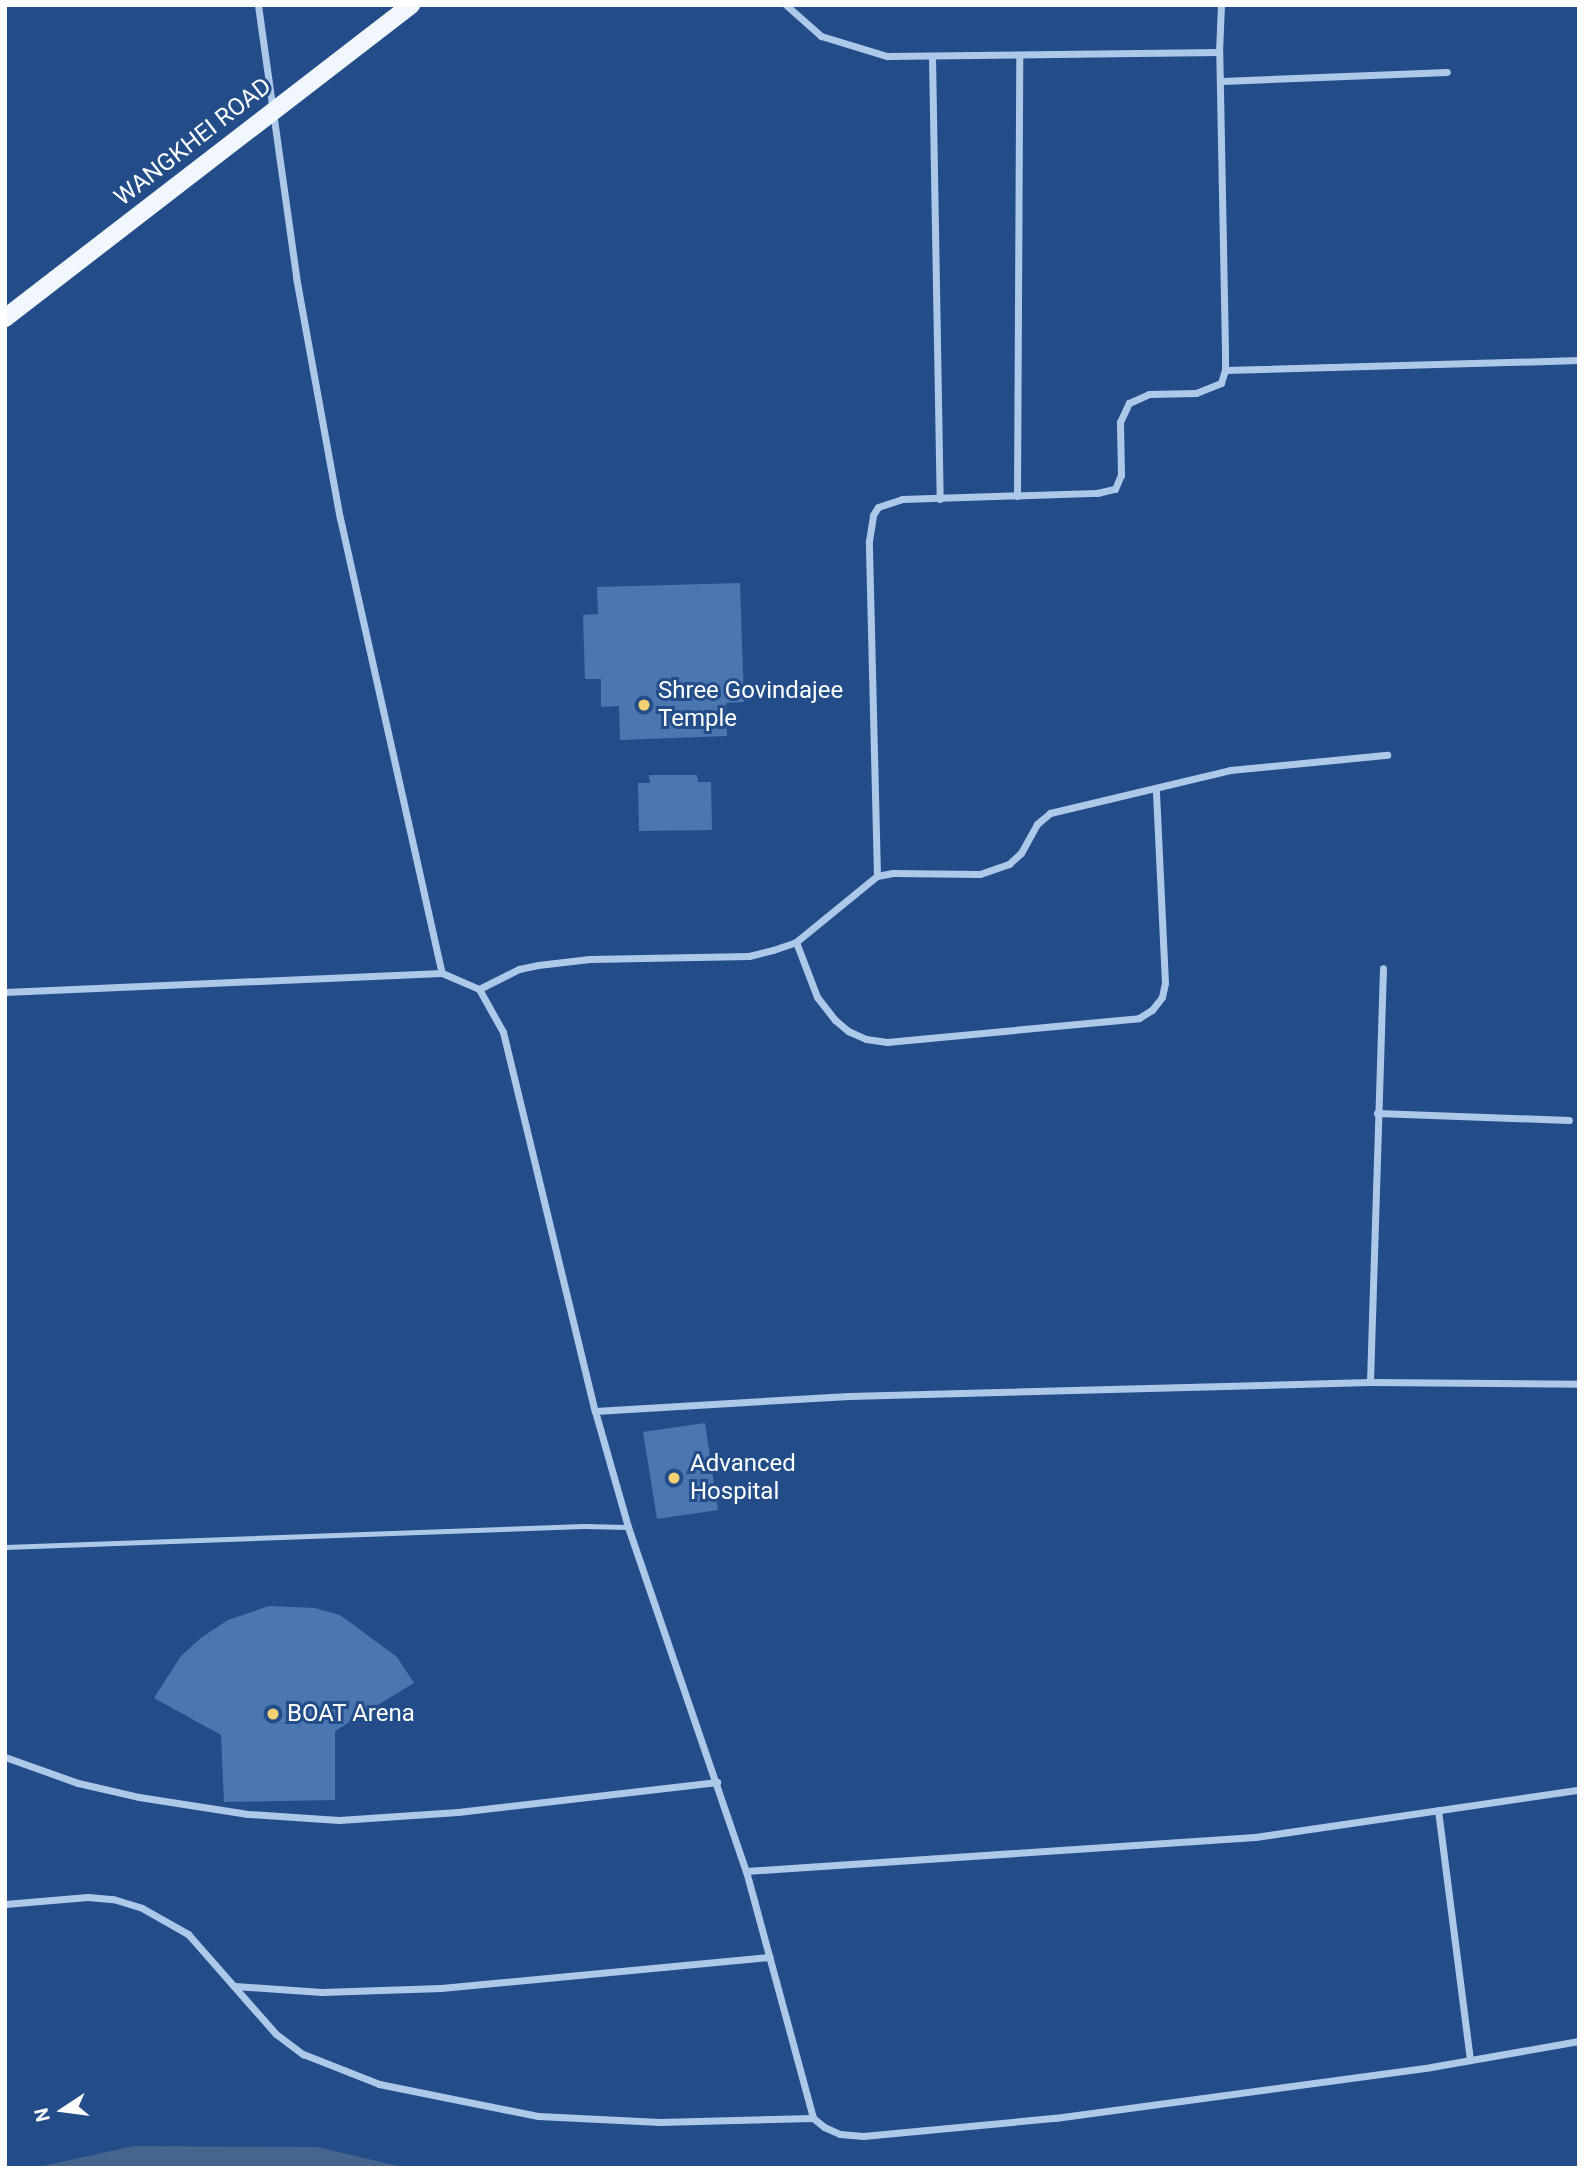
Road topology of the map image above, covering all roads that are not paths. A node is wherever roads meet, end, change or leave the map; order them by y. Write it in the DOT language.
graph roads {
  1 [pos="258,5"];
  2 [pos="411,5"];
  3 [pos="786,5"];
  4 [pos="1221,5"];
  5 [pos="1219,52"];
  6 [pos="1019,55"];
  7 [pos="932,57"];
  8 [pos="1447,72"];
  9 [pos="1222,81"];
  10 [pos="271,113"];
  11 [pos="5,318"];
  12 [pos="1579,360"];
  13 [pos="1225,370"];
  14 [pos="1017,496"];
  15 [pos="940,499"];
  16 [pos="1387,755"];
  17 [pos="1156,789"];
  18 [pos="877,876"];
  19 [pos="796,942"];
  20 [pos="1384,968"];
  21 [pos="442,973"];
  22 [pos="479,989"];
  23 [pos="5,992"];
  24 [pos="1377,1113"];
  25 [pos="1569,1120"];
  26 [pos="1370,1382"];
  27 [pos="1579,1384"];
  28 [pos="595,1411"];
  29 [pos="628,1527"];
  30 [pos="5,1548"];
  31 [pos="5,1757"];
  32 [pos="717,1782"];
  33 [pos="1579,1790"];
  34 [pos="1437,1810"];
  35 [pos="746,1871"];
  36 [pos="5,1904"];
  37 [pos="771,1957"];
  38 [pos="234,1986"];
  39 [pos="1579,2041"];
  40 [pos="1470,2060"];
  41 [pos="813,2118"];
  1 -- 10 [label="street"];
  2 -- 10 [label="main road, WANGKHEI ROAD"];
  3 -- 7 [label="street"];
  4 -- 5 [label="street"];
  5 -- 6 [label="street"];
  5 -- 9 [label="street"];
  6 -- 7 [label="street"];
  6 -- 14 [label="street"];
  7 -- 15 [label="street"];
  8 -- 9 [label="street"];
  9 -- 13 [label="street"];
  10 -- 11 [label="main road, WANGKHEI ROAD"];
  10 -- 21 [label="street"];
  12 -- 13 [label="street"];
  13 -- 14 [label="street"];
  14 -- 15 [label="street"];
  15 -- 18 [label="street"];
  16 -- 17 [label="street"];
  17 -- 18 [label="street"];
  17 -- 19 [label="street"];
  18 -- 19 [label="street"];
  19 -- 22 [label="street"];
  20 -- 24 [label="street"];
  21 -- 22 [label="street"];
  21 -- 23 [label="street"];
  22 -- 28 [label="street"];
  24 -- 25 [label="street"];
  24 -- 26 [label="street"];
  26 -- 27 [label="street"];
  26 -- 28 [label="street"];
  28 -- 29 [label="street"];
  29 -- 30 [label="lane"];
  29 -- 32 [label="street"];
  31 -- 32 [label="street"];
  32 -- 35 [label="street"];
  33 -- 34 [label="street"];
  34 -- 35 [label="street"];
  34 -- 40 [label="street"];
  35 -- 37 [label="street"];
  36 -- 38 [label="street"];
  37 -- 38 [label="street"];
  37 -- 41 [label="street"];
  38 -- 41 [label="street"];
  39 -- 40 [label="street"];
  40 -- 41 [label="street"];
}
